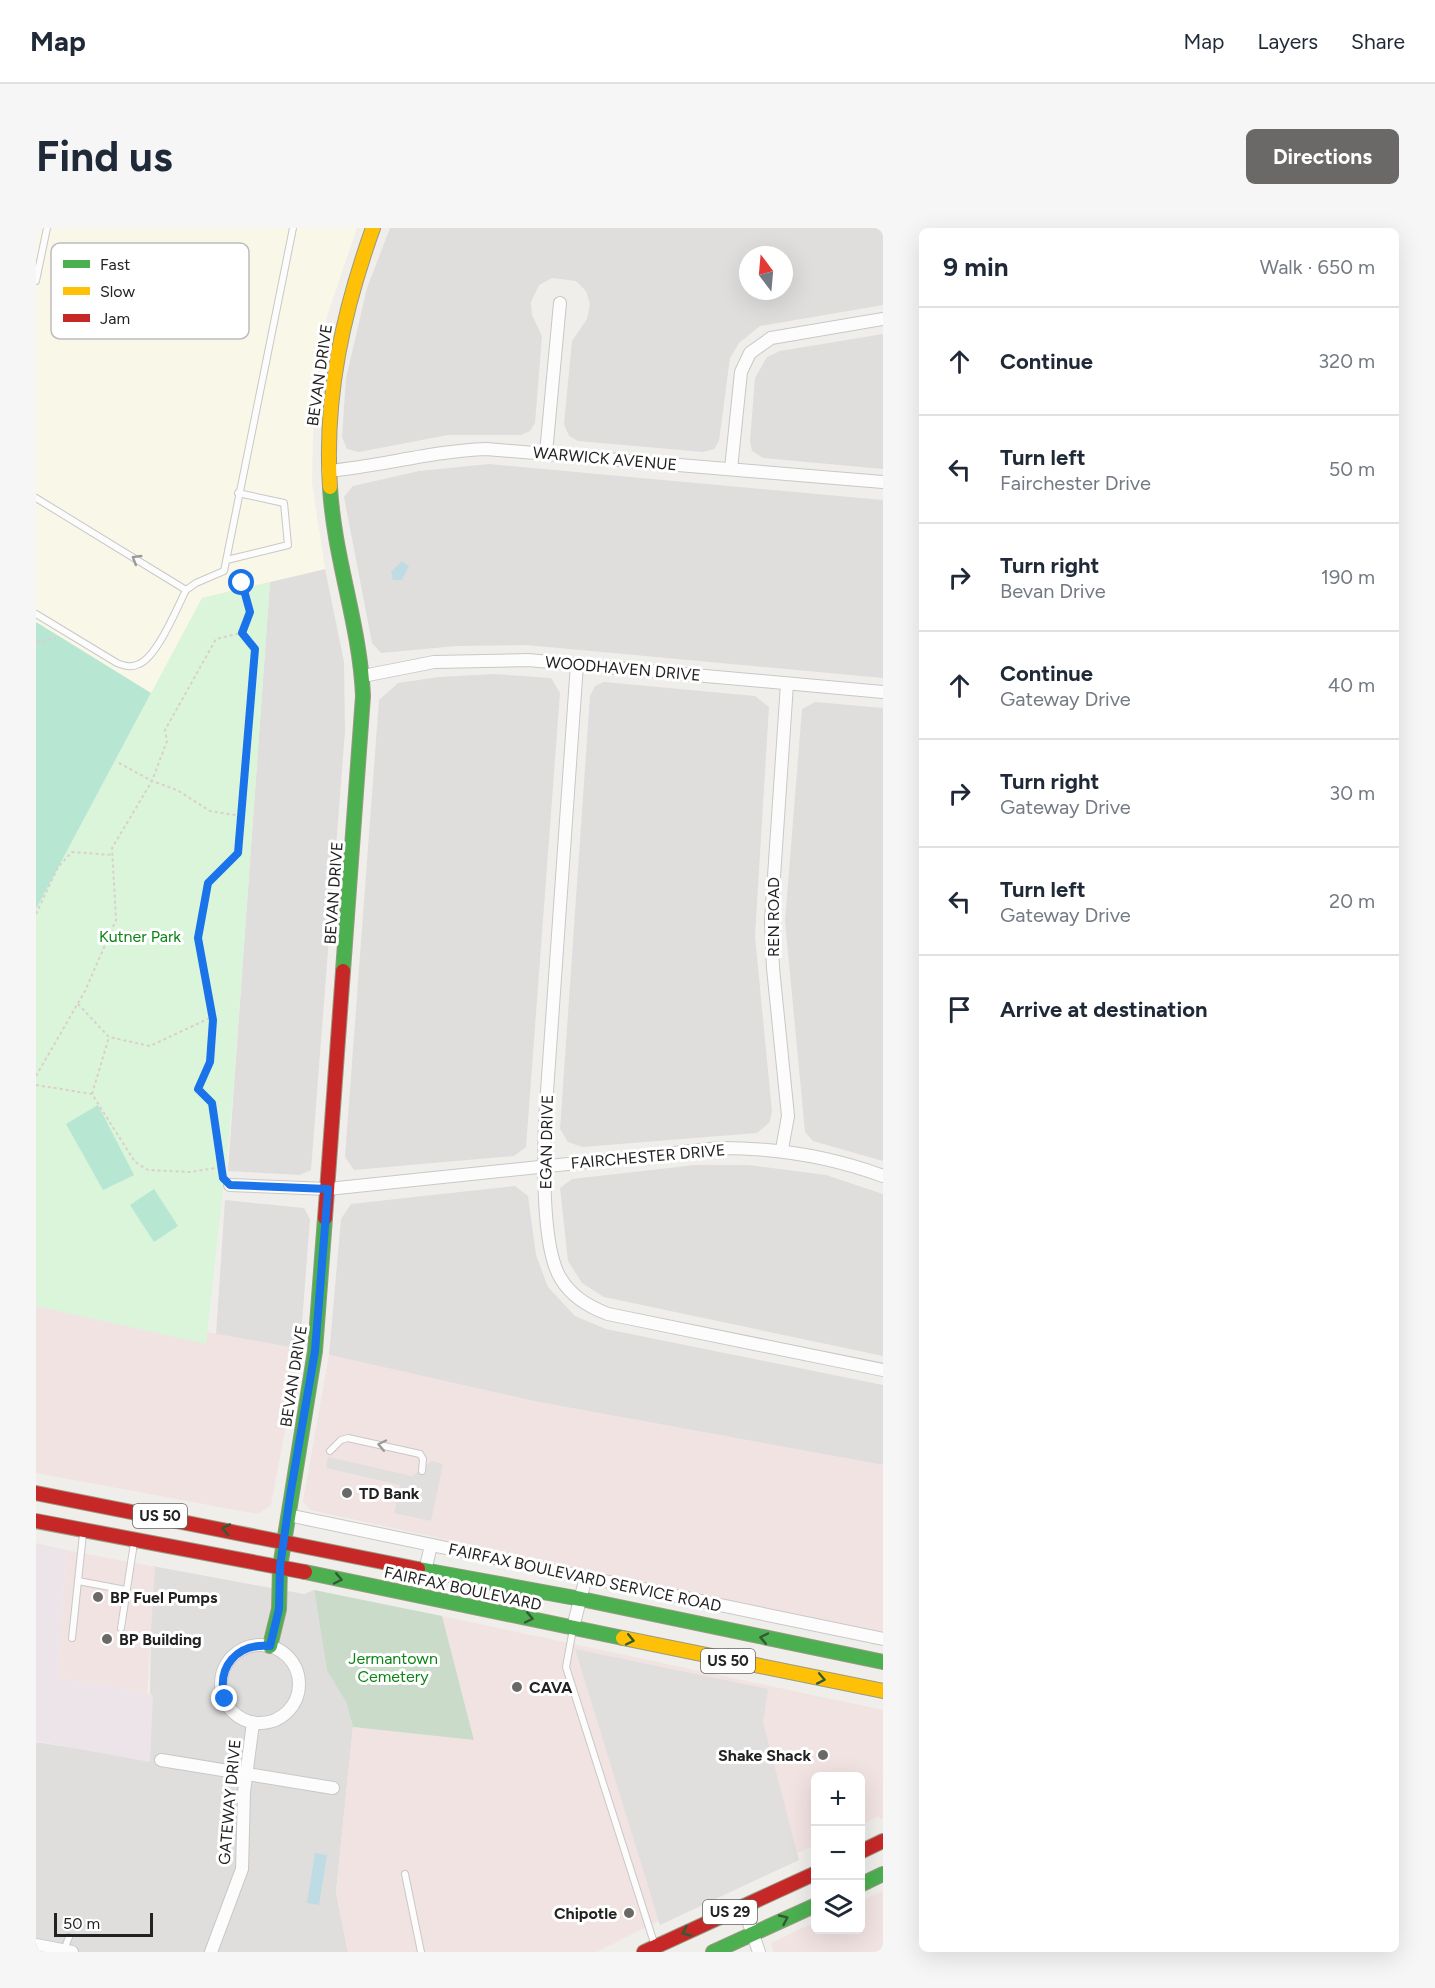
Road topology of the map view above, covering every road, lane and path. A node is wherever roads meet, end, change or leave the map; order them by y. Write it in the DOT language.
graph roads {
  1 [pos="47,228"];
  2 [pos="293,228"];
  3 [pos="373,228"];
  4 [pos="36,282"];
  5 [pos="560,303"];
  6 [pos="883,319"];
  7 [pos="546,453"];
  8 [pos="731,469"];
  9 [pos="328,471"];
  10 [pos="883,482"];
  11 [pos="238,493"];
  12 [pos="36,498"];
  13 [pos="227,560"];
  14 [pos="224,571"];
  15 [pos="186,590"];
  16 [pos="36,614"];
  17 [pos="242,633"];
  18 [pos="50,634"];
  19 [pos="36,642"];
  20 [pos="577,664"];
  21 [pos="363,676"];
  22 [pos="787,684"];
  23 [pos="883,692"];
  24 [pos="118,763"];
  25 [pos="153,781"];
  26 [pos="241,816"];
  27 [pos="113,855"];
  28 [pos="36,914"];
  29 [pos="78,1004"];
  30 [pos="212,1017"];
  31 [pos="109,1037"];
  32 [pos="36,1076"];
  33 [pos="36,1085"];
  34 [pos="92,1094"];
  35 [pos="782,1149"];
  36 [pos="222,1167"];
  37 [pos="544,1167"];
  38 [pos="883,1176"];
  39 [pos="230,1185"];
  40 [pos="328,1189"];
  41 [pos="883,1370"];
  42 [pos="330,1451"];
  43 [pos="422,1471"];
  44 [pos="36,1493"];
  45 [pos="288,1515"];
  46 [pos="36,1521"];
  47 [pos="83,1530"];
  48 [pos="135,1539"];
  49 [pos="284,1540"];
  50 [pos="431,1545"];
  51 [pos="280,1567"];
  52 [pos="425,1572"];
  53 [pos="586,1577"];
  54 [pos="78,1581"];
  55 [pos="126,1590"];
  56 [pos="581,1599"];
  57 [pos="121,1628"];
  58 [pos="573,1628"];
  59 [pos="72,1638"];
  60 [pos="883,1639"];
  61 [pos="270,1646"];
  62 [pos="883,1662"];
  63 [pos="883,1691"];
  64 [pos="254,1723"];
  65 [pos="160,1760"];
  66 [pos="246,1774"];
  67 [pos="333,1788"];
  68 [pos="883,1841"];
  69 [pos="865,1850"];
  70 [pos="405,1874"];
  71 [pos="883,1874"];
  72 [pos="811,1875"];
  73 [pos="865,1882"];
  74 [pos="744,1906"];
  75 [pos="811,1907"];
  76 [pos="753,1934"];
  77 [pos="69,1937"];
  78 [pos="36,1945"];
  79 [pos="649,1949"];
  80 [pos="68,1951"];
  81 [pos="211,1952"];
  82 [pos="421,1952"];
  83 [pos="713,1952"];
  84 [pos="759,1952"];
  1 -- 4 [label="lane"];
  2 -- 11 [label="lane"];
  3 -- 9 [label="main road, BEVAN DRIVE"];
  5 -- 7 [label="street"];
  6 -- 8 [label="street"];
  7 -- 8 [label="street, WARWICK AVENUE"];
  7 -- 9 [label="street, WARWICK AVENUE"];
  8 -- 10 [label="street, WARWICK AVENUE"];
  9 -- 21 [label="main road, BEVAN DRIVE"];
  11 -- 13 [label="lane"];
  11 -- 13 [label="lane"];
  15 -- 12 [label="lane, one-way"];
  13 -- 14 [label="lane"];
  14 -- 15 [label="lane"];
  14 -- 17 [label="path"];
  15 -- 16 [label="lane"];
  17 -- 25 [label="path"];
  17 -- 26 [label="path"];
  18 -- 19 [label="path"];
  20 -- 21 [label="street, WOODHAVEN DRIVE"];
  20 -- 22 [label="street, WOODHAVEN DRIVE"];
  20 -- 37 [label="street, EGAN DRIVE"];
  21 -- 40 [label="main road, BEVAN DRIVE"];
  22 -- 23 [label="street, WOODHAVEN DRIVE"];
  22 -- 35 [label="street, REN ROAD"];
  24 -- 25 [label="path"];
  25 -- 26 [label="path"];
  25 -- 27 [label="path"];
  26 -- 30 [label="path"];
  27 -- 28 [label="path"];
  27 -- 29 [label="path"];
  29 -- 31 [label="path"];
  29 -- 32 [label="path"];
  30 -- 31 [label="path"];
  30 -- 36 [label="path"];
  31 -- 34 [label="path"];
  33 -- 34 [label="path"];
  34 -- 36 [label="path"];
  35 -- 37 [label="street, FAIRCHESTER DRIVE"];
  35 -- 38 [label="street, FAIRCHESTER DRIVE"];
  36 -- 39 [label="path"];
  37 -- 40 [label="street, FAIRCHESTER DRIVE"];
  37 -- 41 [label="street, EGAN DRIVE"];
  39 -- 40 [label="street, FAIRCHESTER DRIVE"];
  40 -- 45 [label="main road, BEVAN DRIVE"];
  43 -- 42 [label="lane, one-way"];
  49 -- 44 [label="main road, FAIRFAX BOULEVARD / US 50, one-way"];
  45 -- 49 [label="main road, BEVAN DRIVE"];
  45 -- 50 [label="street, FAIRFAX BOULEVARD SERVICE ROAD"];
  46 -- 47 [label="main road, FAIRFAX BOULEVARD / US 50"];
  47 -- 48 [label="main road, FAIRFAX BOULEVARD / US 50"];
  47 -- 54 [label="lane"];
  48 -- 51 [label="main road, FAIRFAX BOULEVARD / US 50"];
  48 -- 55 [label="lane"];
  49 -- 51 [label="main road, BEVAN DRIVE"];
  49 -- 52 [label="main road, FAIRFAX BOULEVARD / US 50"];
  50 -- 52 [label="street"];
  50 -- 53 [label="street, FAIRFAX BOULEVARD SERVICE ROAD"];
  51 -- 58 [label="main road, FAIRFAX BOULEVARD / US 50, one-way"];
  51 -- 61 [label="main road"];
  52 -- 56 [label="main road, FAIRFAX BOULEVARD / US 50"];
  53 -- 56 [label="street"];
  53 -- 60 [label="street, FAIRFAX BOULEVARD SERVICE ROAD"];
  54 -- 55 [label="lane"];
  54 -- 59 [label="lane"];
  55 -- 57 [label="lane"];
  56 -- 58 [label="street"];
  62 -- 56 [label="main road, FAIRFAX BOULEVARD / US 50, one-way"];
  58 -- 63 [label="main road, FAIRFAX BOULEVARD / US 50, one-way"];
  58 -- 79 [label="lane"];
  61 -- 64 [label="street, GATEWAY DRIVE"];
  61 -- 64 [label="street, GATEWAY DRIVE"];
  64 -- 66 [label="street, GATEWAY DRIVE"];
  65 -- 66 [label="street"];
  66 -- 67 [label="street"];
  66 -- 81 [label="street, GATEWAY DRIVE"];
  68 -- 69 [label="main road"];
  70 -- 82 [label="lane"];
  71 -- 73 [label="main road"];
  72 -- 74 [label="main road, US 29"];
  74 -- 76 [label="street"];
  74 -- 79 [label="main road, US 29, one-way"];
  76 -- 75 [label="main road, US 29, one-way"];
  76 -- 83 [label="main road, US 29"];
  76 -- 84 [label="street"];
  77 -- 80 [label="lane"];
  78 -- 80 [label="street"];
}
